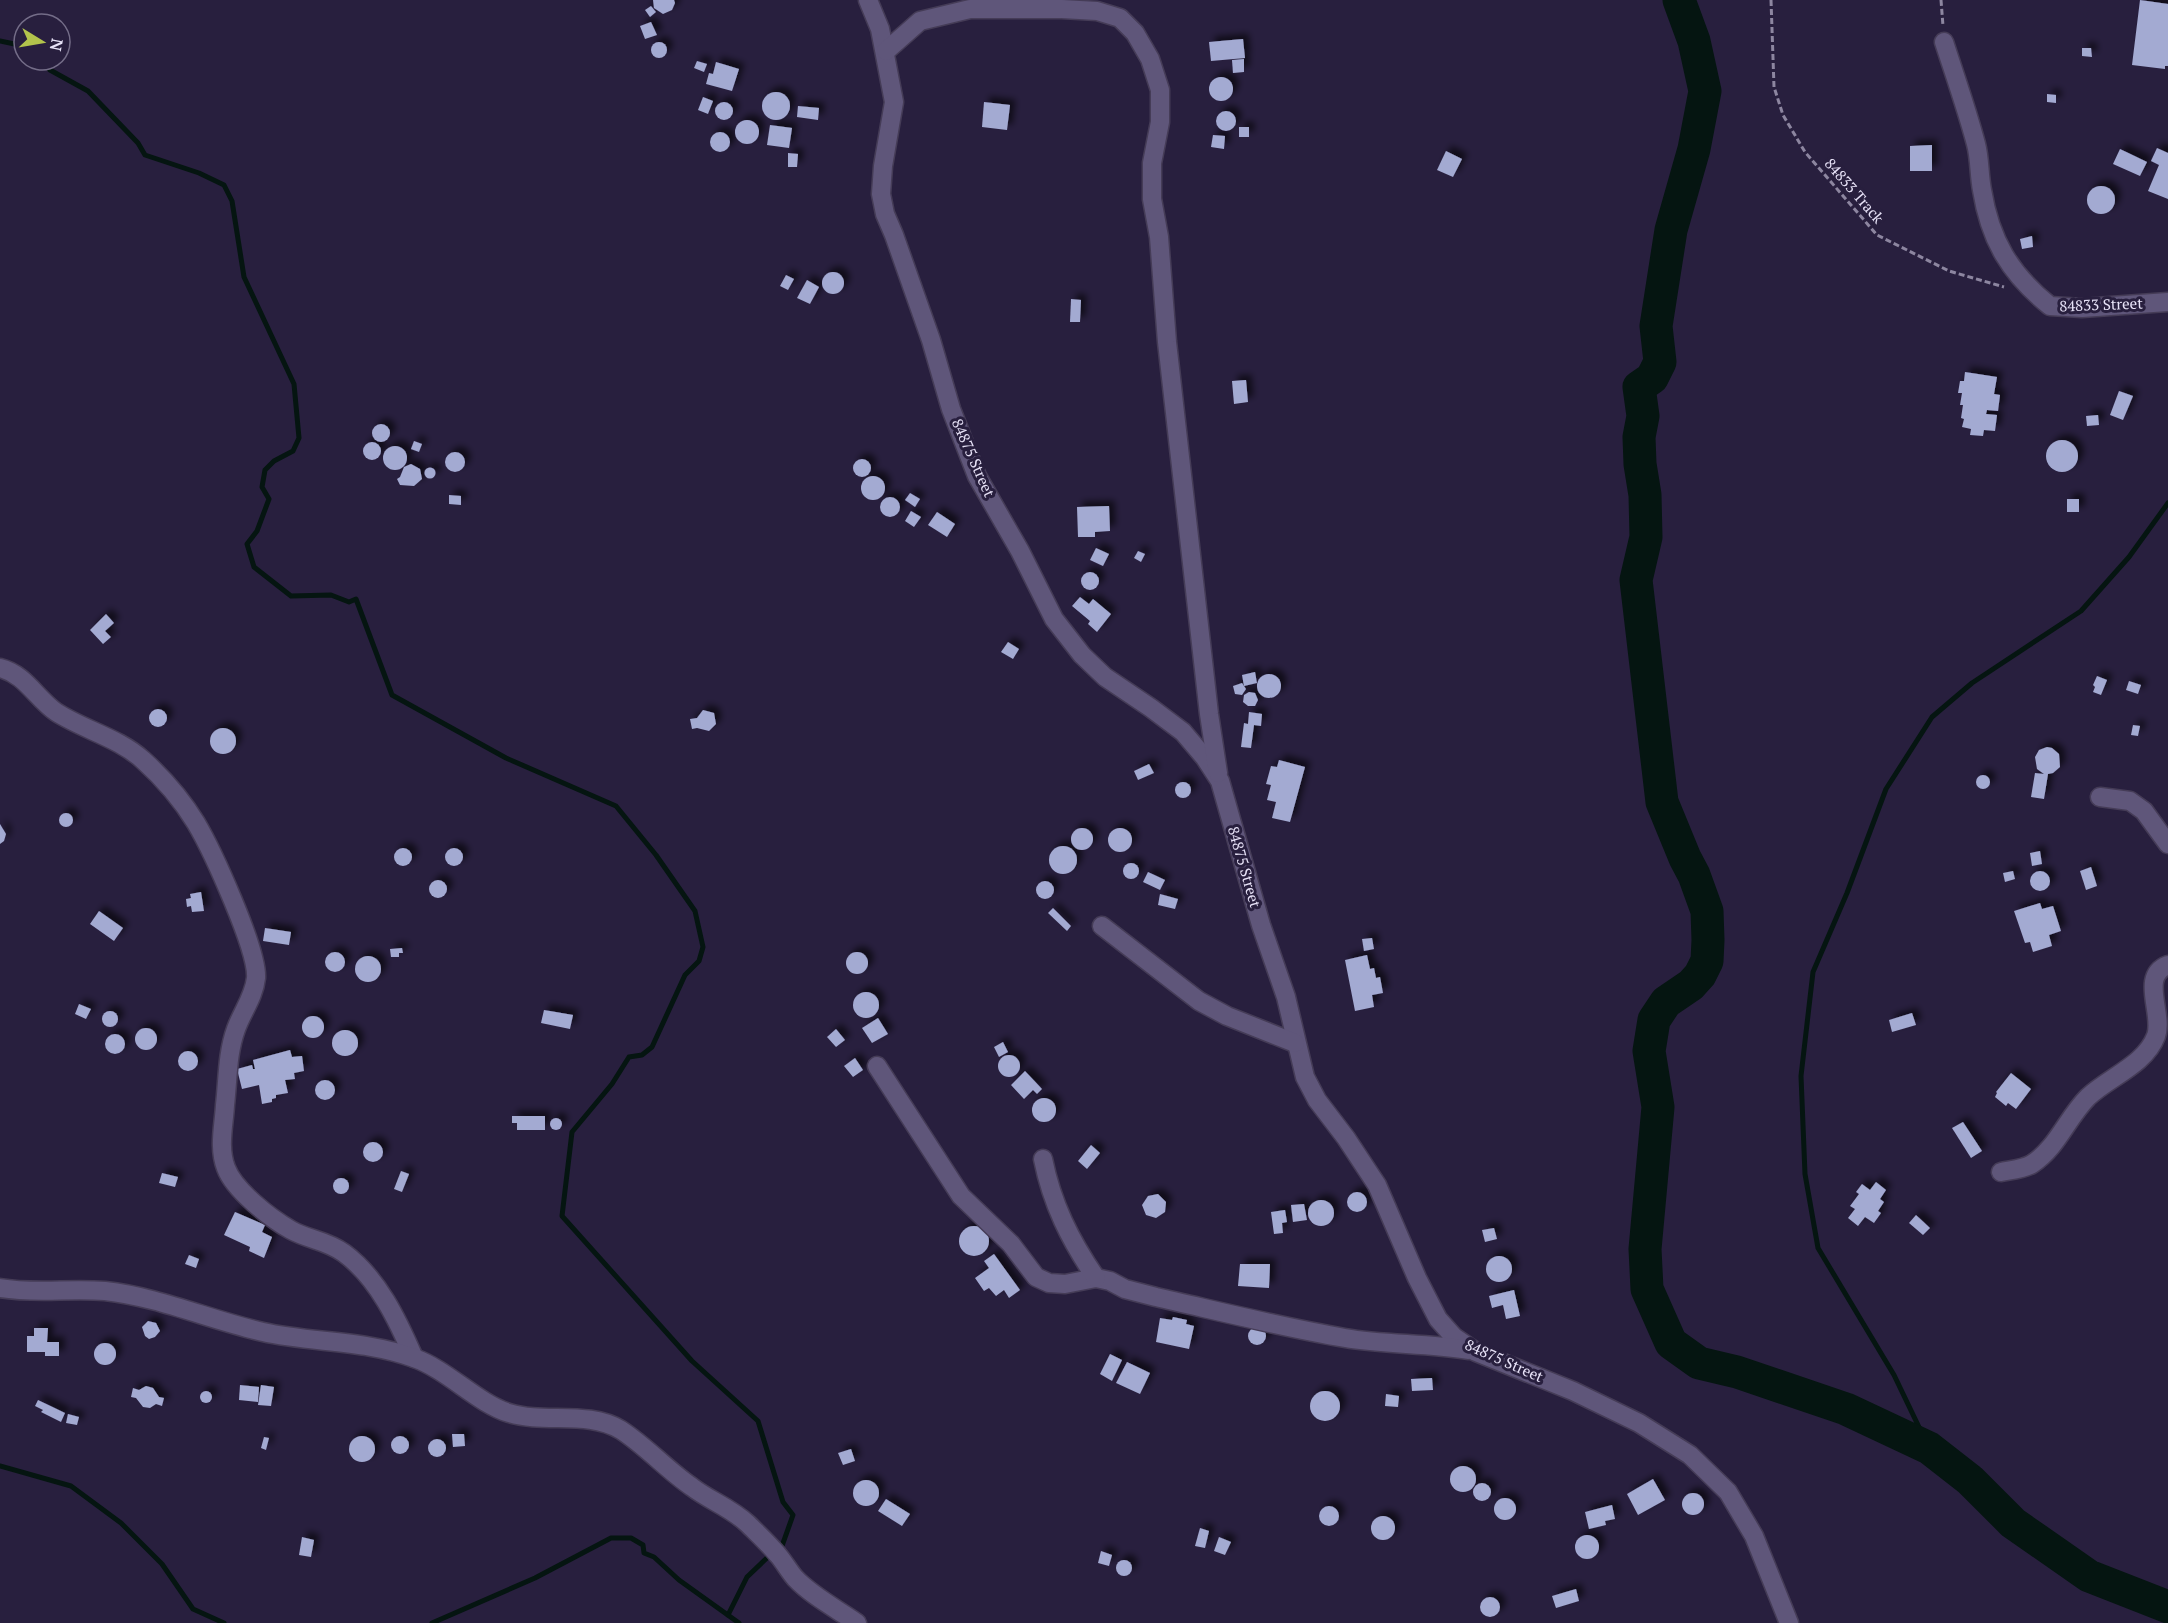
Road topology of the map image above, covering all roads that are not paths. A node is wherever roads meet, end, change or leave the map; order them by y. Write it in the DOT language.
graph roads {
  1 [pos="868,0"];
  2 [pos="1944,42"];
  3 [pos="886,51"];
  4 [pos="2168,302"];
  5 [pos="0,668"];
  6 [pos="1220,781"];
  7 [pos="2100,797"];
  8 [pos="2168,844"];
  9 [pos="1102,926"];
  10 [pos="2168,965"];
  11 [pos="1295,1043"];
  12 [pos="877,1066"];
  13 [pos="1042,1159"];
  14 [pos="2001,1172"];
  15 [pos="1096,1278"];
  16 [pos="0,1288"];
  17 [pos="1476,1352"];
  18 [pos="414,1358"];
  19 [pos="857,1623"];
  20 [pos="1789,1623"];
  1 -- 3 [label="street, 84875 Street"];
  2 -- 4 [label="street, 84833 Street"];
  3 -- 6 [label="street, 84875 Street"];
  3 -- 6 [label="street"];
  5 -- 18 [label="street"];
  6 -- 11 [label="street, 84875 Street"];
  7 -- 8 [label="street"];
  9 -- 11 [label="street"];
  10 -- 14 [label="street"];
  11 -- 17 [label="street, 84875 Street"];
  12 -- 15 [label="street"];
  13 -- 15 [label="street"];
  15 -- 17 [label="street"];
  16 -- 18 [label="street"];
  17 -- 20 [label="street, 84875 Street"];
  18 -- 19 [label="street"];
}
